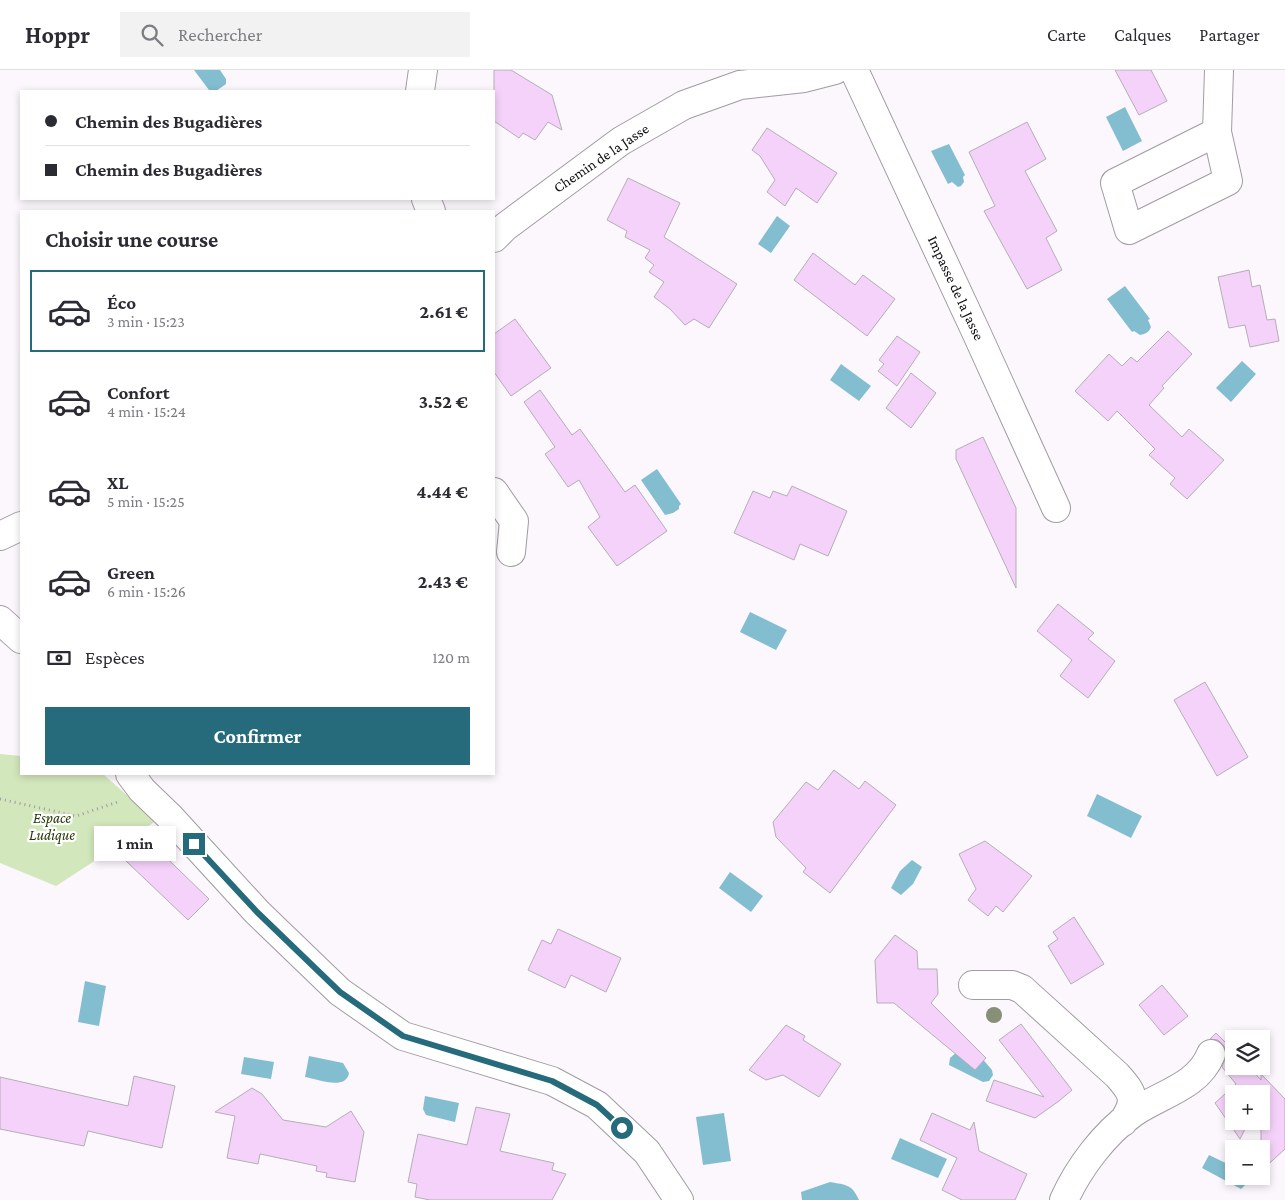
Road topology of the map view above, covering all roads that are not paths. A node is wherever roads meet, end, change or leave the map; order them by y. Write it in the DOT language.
graph roads {
  1 [pos="423,70"];
  2 [pos="835,70"];
  3 [pos="854,70"];
  4 [pos="1219,70"];
  5 [pos="420,90"];
  6 [pos="1217,132"];
  7 [pos="495,237"];
  8 [pos="495,493"];
  9 [pos="1056,508"];
  10 [pos="20,526"];
  11 [pos="0,536"];
  12 [pos="512,552"];
  13 [pos="0,620"];
  14 [pos="20,638"];
  15 [pos="136,782"];
  16 [pos="973,985"];
  17 [pos="1211,1054"];
  18 [pos="1123,1122"];
  19 [pos="679,1200"];
  20 [pos="1064,1200"];
  1 -- 5 [label="street"];
  2 -- 7 [label="street, Chemin de la Jasse"];
  3 -- 9 [label="street, Impasse de la Jasse"];
  4 -- 6 [label="street"];
  8 -- 12 [label="street"];
  10 -- 11 [label="street"];
  13 -- 14 [label="street"];
  15 -- 19 [label="street"];
  16 -- 18 [label="street"];
  17 -- 18 [label="street"];
  18 -- 20 [label="street"];
}
